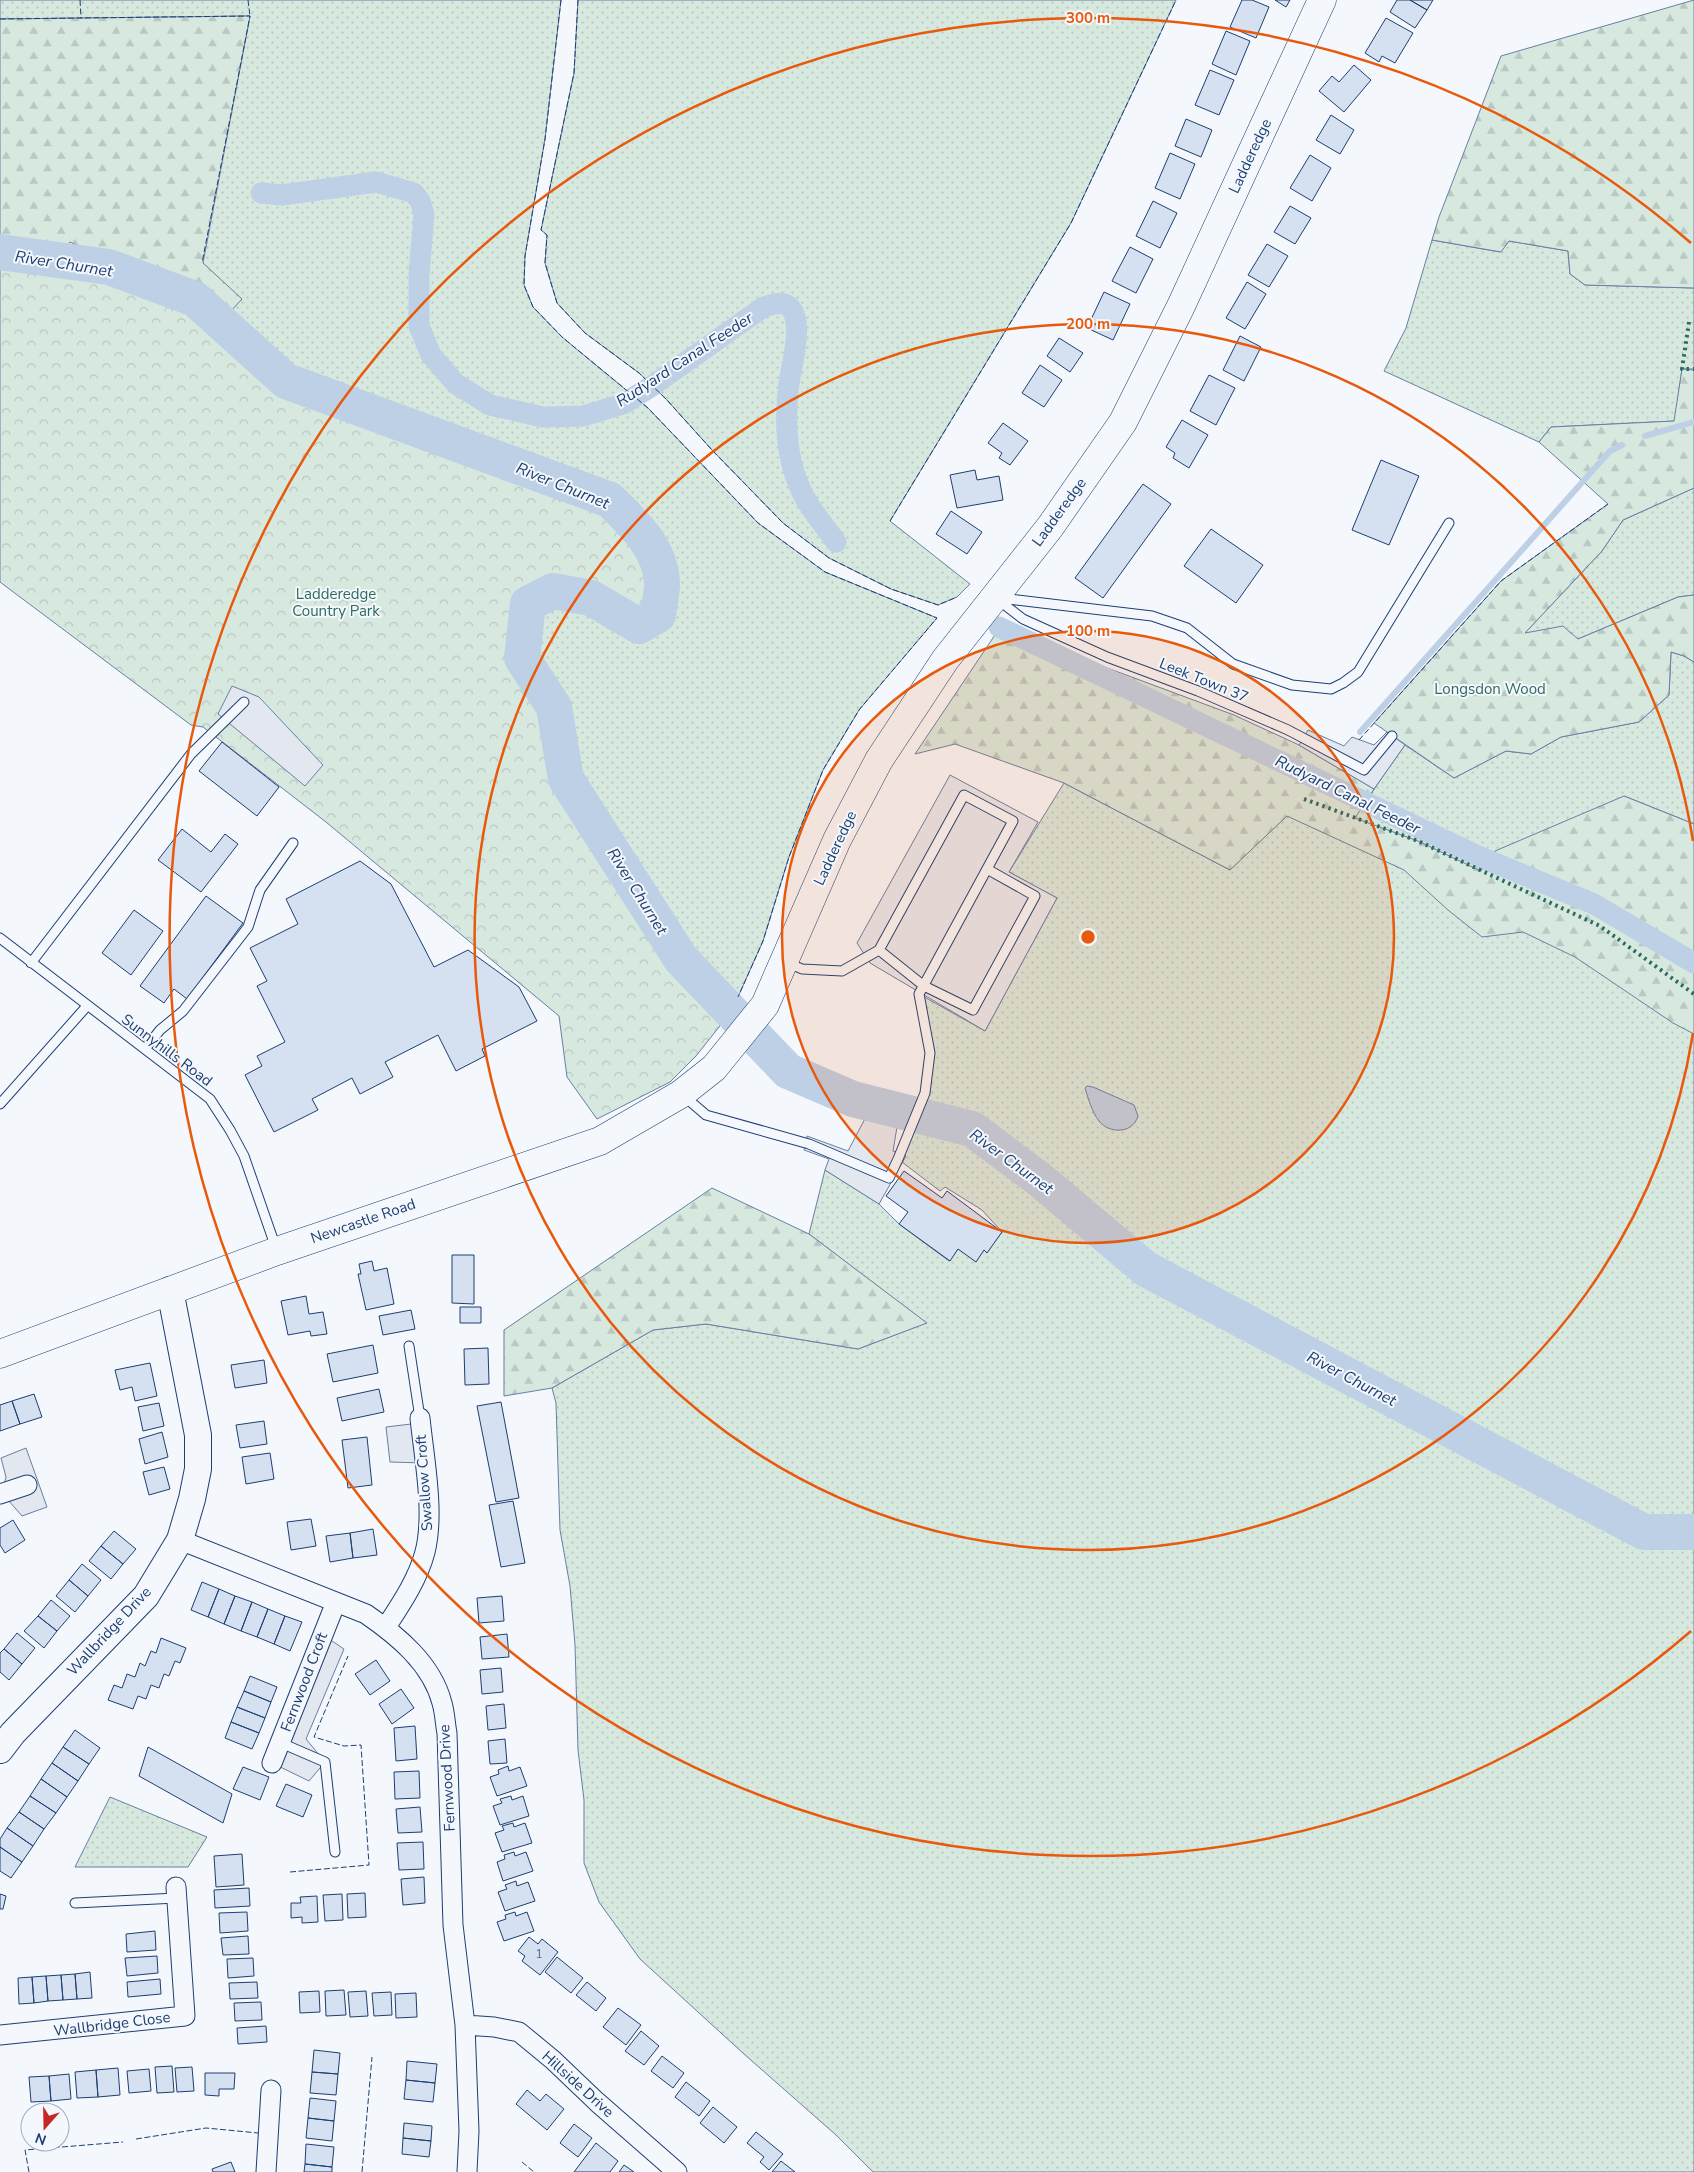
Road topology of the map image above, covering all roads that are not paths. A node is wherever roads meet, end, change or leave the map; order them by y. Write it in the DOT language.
graph roads {
  1 [pos="1322,0"];
  2 [pos="1449,522"];
  3 [pos="994,598"];
  4 [pos="244,702"];
  5 [pos="1392,736"];
  6 [pos="293,843"];
  7 [pos="987,869"];
  8 [pos="0,938"];
  9 [pos="879,950"];
  10 [pos="784,961"];
  11 [pos="31,963"];
  12 [pos="922,990"];
  13 [pos="87,1006"];
  14 [pos="144,1050"];
  15 [pos="714,1068"];
  16 [pos="682,1094"];
  17 [pos="0,1104"];
  18 [pos="277,1251"];
  19 [pos="170,1290"];
  20 [pos="409,1346"];
  21 [pos="0,1354"];
  22 [pos="420,1418"];
  23 [pos="27,1485"];
  24 [pos="0,1494"];
  25 [pos="180,1540"];
  26 [pos="336,1602"];
  27 [pos="386,1627"];
  28 [pos="281,1743"];
  29 [pos="0,1750"];
  30 [pos="272,1763"];
  31 [pos="335,1852"];
  32 [pos="176,1892"];
  33 [pos="75,1903"];
  34 [pos="465,2025"];
  35 [pos="0,2036"];
  36 [pos="271,2090"];
  37 [pos="266,2172"];
  38 [pos="467,2172"];
  39 [pos="677,2172"];
  1 -- 3 [label="highway, Ladderedge"];
  2 -- 3 [label="lane"];
  3 -- 5 [label="lane, Leek Town 37"];
  3 -- 10 [label="highway, Ladderedge"];
  4 -- 11 [label="lane"];
  6 -- 14 [label="lane"];
  7 -- 9 [label="lane"];
  7 -- 12 [label="lane"];
  7 -- 12 [label="lane"];
  8 -- 11 [label="lane, Sunnyhills Road"];
  9 -- 10 [label="lane"];
  9 -- 12 [label="lane"];
  10 -- 15 [label="highway, Ladderedge"];
  11 -- 13 [label="lane, Sunnyhills Road"];
  12 -- 16 [label="lane"];
  13 -- 14 [label="lane, Sunnyhills Road"];
  13 -- 17 [label="lane"];
  14 -- 18 [label="lane, Sunnyhills Road"];
  15 -- 16 [label="highway, Newcastle Road"];
  16 -- 18 [label="highway, Newcastle Road"];
  18 -- 19 [label="highway, Newcastle Road"];
  19 -- 21 [label="highway, Newcastle Road"];
  19 -- 25 [label="street, Wallbridge Drive"];
  20 -- 22 [label="lane"];
  22 -- 27 [label="street, Swallow Croft"];
  23 -- 24 [label="street"];
  25 -- 26 [label="street, Fernwood Drive"];
  25 -- 29 [label="street, Wallbridge Drive"];
  26 -- 27 [label="street, Fernwood Drive"];
  26 -- 28 [label="street, Fernwood Croft"];
  27 -- 34 [label="street, Fernwood Drive"];
  28 -- 30 [label="street, Fernwood Croft"];
  28 -- 31 [label="lane"];
  32 -- 33 [label="lane"];
  32 -- 35 [label="street, Wallbridge Close"];
  34 -- 38 [label="street, Fernwood Drive"];
  34 -- 39 [label="street, Hillside Drive"];
  36 -- 37 [label="street"];
}
